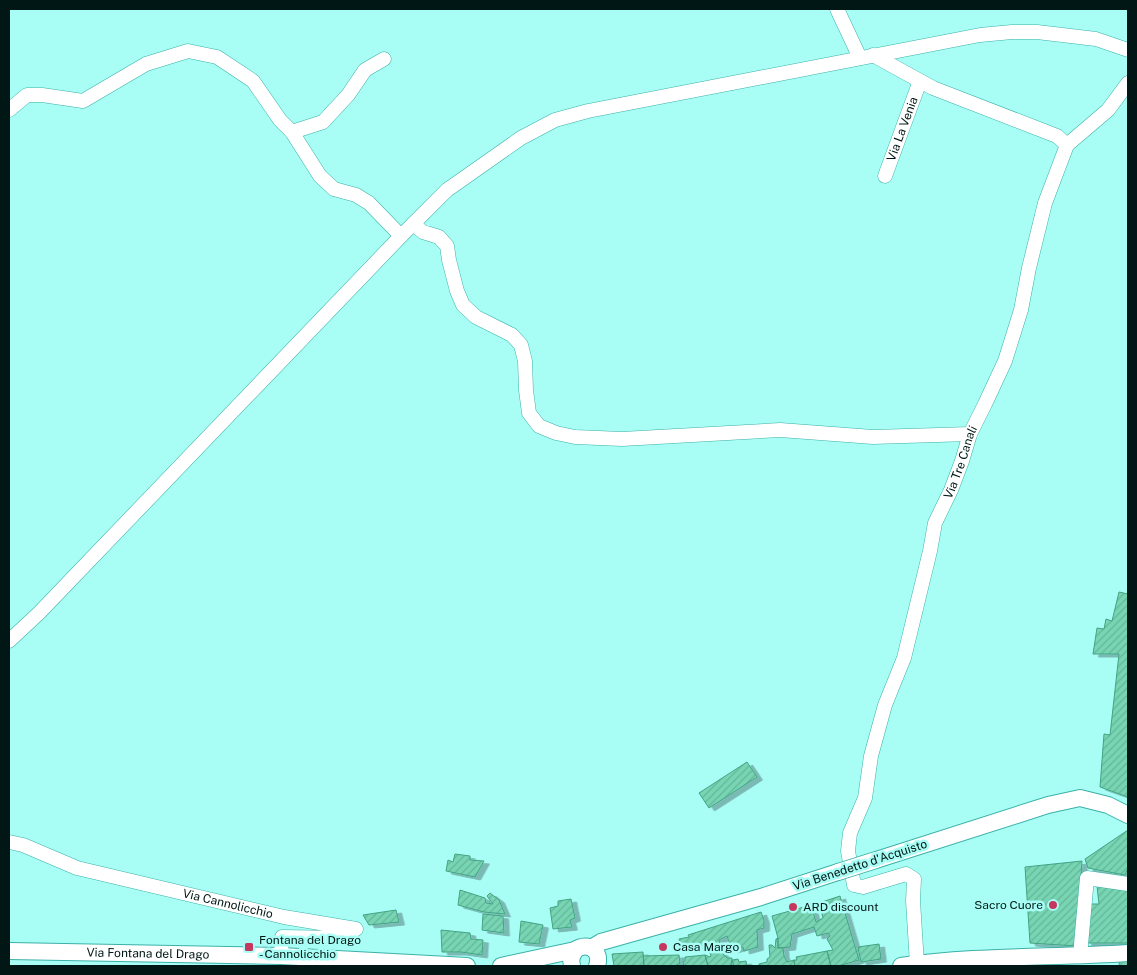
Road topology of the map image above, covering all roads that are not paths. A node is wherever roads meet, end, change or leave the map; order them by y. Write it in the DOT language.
graph roads {
  1 [pos="837,9"];
  2 [pos="1128,50"];
  3 [pos="867,57"];
  4 [pos="384,59"];
  5 [pos="920,81"];
  6 [pos="1128,83"];
  7 [pos="9,110"];
  8 [pos="292,132"];
  9 [pos="1067,145"];
  10 [pos="885,176"];
  11 [pos="413,224"];
  12 [pos="401,236"];
  13 [pos="970,434"];
  14 [pos="9,641"];
  15 [pos="1128,815"];
  16 [pos="9,842"];
  17 [pos="844,871"];
  18 [pos="1128,884"];
  19 [pos="583,949"];
  20 [pos="9,951"];
  21 [pos="1128,953"];
  22 [pos="281,956"];
  23 [pos="1080,956"];
  24 [pos="909,965"];
  25 [pos="467,966"];
  26 [pos="501,966"];
  27 [pos="572,966"];
  28 [pos="597,966"];
  1 -- 3 [label="street"];
  2 -- 3 [label="street"];
  3 -- 5 [label="street"];
  3 -- 11 [label="street"];
  4 -- 8 [label="street"];
  5 -- 9 [label="street"];
  5 -- 10 [label="street, Via La Venia"];
  6 -- 9 [label="street, Via Tre Canali"];
  7 -- 8 [label="street"];
  8 -- 12 [label="street"];
  9 -- 13 [label="street, Via Tre Canali"];
  11 -- 12 [label="street"];
  11 -- 13 [label="street"];
  12 -- 14 [label="street"];
  13 -- 17 [label="street, Via Tre Canali"];
  15 -- 17 [label="street, Via Benedetto d'Acquisto, bridge"];
  16 -- 22 [label="street, Via Cannolicchio"];
  17 -- 19 [label="street, Via Benedetto d'Acquisto"];
  17 -- 24 [label="street"];
  18 -- 23 [label="street"];
  19 -- 26 [label="street"];
  19 -- 27 [label="street"];
  19 -- 28 [label="street"];
  20 -- 22 [label="street, Via Fontana del Drago"];
  21 -- 23 [label="street"];
  22 -- 25 [label="street, Via Fontana del Drago"];
  23 -- 24 [label="street"];
}
